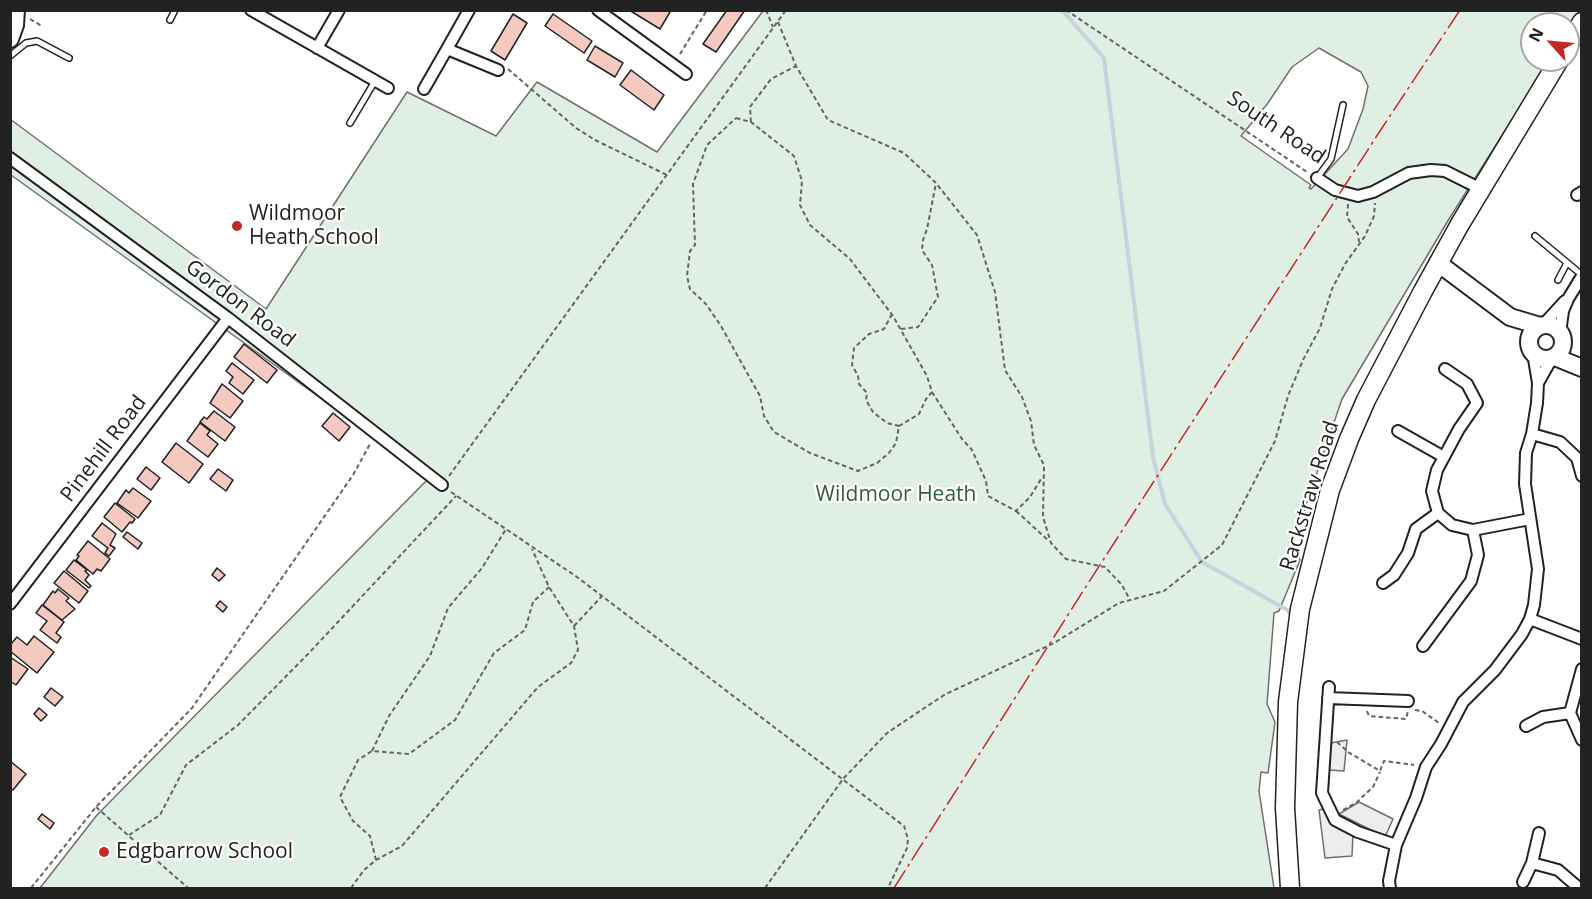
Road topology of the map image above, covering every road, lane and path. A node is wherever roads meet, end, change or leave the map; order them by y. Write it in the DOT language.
graph roads {
  1 [pos="175,10"];
  2 [pos="251,10"];
  3 [pos="339,10"];
  4 [pos="470,10"];
  5 [pos="598,10"];
  6 [pos="707,10"];
  7 [pos="766,10"];
  8 [pos="786,10"];
  9 [pos="1066,10"];
  10 [pos="22,14"];
  11 [pos="170,20"];
  12 [pos="778,22"];
  13 [pos="42,26"];
  14 [pos="774,28"];
  15 [pos="10,39"];
  16 [pos="317,48"];
  17 [pos="447,49"];
  18 [pos="10,56"];
  19 [pos="69,58"];
  20 [pos="673,65"];
  21 [pos="796,66"];
  22 [pos="502,68"];
  23 [pos="1551,72"];
  24 [pos="686,74"];
  25 [pos="375,81"];
  26 [pos="388,88"];
  27 [pos="424,89"];
  28 [pos="1343,105"];
  29 [pos="751,122"];
  30 [pos="350,123"];
  31 [pos="10,158"];
  32 [pos="667,175"];
  33 [pos="1317,178"];
  34 [pos="936,183"];
  35 [pos="1480,189"];
  36 [pos="1373,192"];
  37 [pos="1346,194"];
  38 [pos="1535,236"];
  39 [pos="1359,242"];
  40 [pos="1438,263"];
  41 [pos="1567,263"];
  42 [pos="1581,276"];
  43 [pos="1558,280"];
  44 [pos="1568,299"];
  45 [pos="892,314"];
  46 [pos="1510,317"];
  47 [pos="228,318"];
  48 [pos="1542,326"];
  49 [pos="901,329"];
  50 [pos="1562,336"];
  51 [pos="1532,350"];
  52 [pos="1553,357"];
  53 [pos="1581,360"];
  54 [pos="1581,368"];
  55 [pos="1445,369"];
  56 [pos="1538,383"];
  57 [pos="932,392"];
  58 [pos="898,426"];
  59 [pos="1398,431"];
  60 [pos="376,434"];
  61 [pos="1532,434"];
  62 [pos="1444,457"];
  63 [pos="1581,476"];
  64 [pos="1042,478"];
  65 [pos="442,485"];
  66 [pos="457,495"];
  67 [pos="1016,510"];
  68 [pos="1438,513"];
  69 [pos="1530,519"];
  70 [pos="506,529"];
  71 [pos="1473,530"];
  72 [pos="1051,543"];
  73 [pos="531,548"];
  74 [pos="1383,583"];
  75 [pos="549,587"];
  76 [pos="602,596"];
  77 [pos="1130,600"];
  78 [pos="10,604"];
  79 [pos="1530,619"];
  80 [pos="574,626"];
  81 [pos="1581,639"];
  82 [pos="1424,646"];
  83 [pos="1581,669"];
  84 [pos="1408,702"];
  85 [pos="1570,713"];
  86 [pos="1526,726"];
  87 [pos="1326,732"];
  88 [pos="1581,740"];
  89 [pos="372,751"];
  90 [pos="1416,765"];
  91 [pos="1380,771"];
  92 [pos="843,779"];
  93 [pos="96,807"];
  94 [pos="1333,816"];
  95 [pos="1539,833"];
  96 [pos="129,835"];
  97 [pos="1396,845"];
  98 [pos="376,860"];
  99 [pos="1532,863"];
  100 [pos="1523,882"];
  101 [pos="31,888"];
  102 [pos="188,888"];
  103 [pos="351,888"];
  104 [pos="765,888"];
  105 [pos="888,888"];
  106 [pos="1290,888"];
  107 [pos="1390,888"];
  108 [pos="1579,888"];
  1 -- 11 [label="lane"];
  2 -- 16 [label="street"];
  3 -- 16 [label="street"];
  4 -- 17 [label="street"];
  5 -- 20 [label="street"];
  6 -- 20 [label="path"];
  7 -- 14 [label="path"];
  8 -- 12 [label="path"];
  9 -- 33 [label="path, South Road"];
  10 -- 13 [label="path"];
  10 -- 15 [label="street"];
  12 -- 14 [label="path"];
  12 -- 21 [label="path"];
  14 -- 32 [label="path"];
  16 -- 25 [label="street"];
  17 -- 22 [label="street"];
  17 -- 27 [label="street"];
  18 -- 19 [label="lane"];
  20 -- 24 [label="street"];
  21 -- 29 [label="path"];
  21 -- 34 [label="path"];
  22 -- 32 [label="path"];
  23 -- 35 [label="main road, Rackstraw Road"];
  25 -- 26 [label="street"];
  25 -- 30 [label="lane"];
  28 -- 33 [label="lane"];
  29 -- 45 [label="path"];
  29 -- 58 [label="path"];
  31 -- 47 [label="street, Gordon Road"];
  32 -- 65 [label="path"];
  33 -- 37 [label="street, South Road"];
  34 -- 49 [label="path"];
  34 -- 64 [label="path"];
  35 -- 36 [label="street"];
  35 -- 40 [label="main road, Rackstraw Road"];
  36 -- 37 [label="street"];
  36 -- 39 [label="path"];
  37 -- 39 [label="path"];
  38 -- 41 [label="lane"];
  39 -- 77 [label="path"];
  40 -- 46 [label="street"];
  40 -- 106 [label="main road, Rackstraw Road"];
  41 -- 42 [label="lane"];
  41 -- 43 [label="lane"];
  42 -- 44 [label="street"];
  44 -- 48 [label="street"];
  44 -- 50 [label="street"];
  45 -- 49 [label="path"];
  45 -- 58 [label="path"];
  46 -- 48 [label="street"];
  46 -- 51 [label="street"];
  47 -- 60 [label="street, Gordon Road"];
  47 -- 78 [label="street, Pinehill Road"];
  48 -- 50 [label="street"];
  48 -- 51 [label="street"];
  49 -- 57 [label="path"];
  50 -- 52 [label="street"];
  50 -- 53 [label="street"];
  51 -- 52 [label="street"];
  51 -- 56 [label="street"];
  52 -- 54 [label="street"];
  52 -- 56 [label="street"];
  55 -- 62 [label="street"];
  56 -- 61 [label="street"];
  57 -- 58 [label="path"];
  57 -- 67 [label="path"];
  59 -- 62 [label="street"];
  60 -- 65 [label="street, Gordon Road"];
  60 -- 93 [label="path"];
  61 -- 63 [label="street"];
  61 -- 69 [label="street"];
  62 -- 68 [label="street"];
  64 -- 67 [label="path"];
  64 -- 72 [label="path"];
  65 -- 66 [label="path"];
  66 -- 70 [label="path"];
  66 -- 96 [label="path"];
  67 -- 72 [label="path"];
  68 -- 71 [label="street"];
  68 -- 74 [label="street"];
  69 -- 71 [label="street"];
  69 -- 79 [label="street"];
  70 -- 73 [label="path"];
  70 -- 89 [label="path"];
  71 -- 82 [label="street"];
  72 -- 77 [label="path"];
  73 -- 75 [label="path"];
  73 -- 76 [label="path"];
  75 -- 80 [label="path"];
  75 -- 89 [label="path"];
  76 -- 80 [label="path"];
  76 -- 92 [label="path"];
  77 -- 92 [label="path"];
  79 -- 81 [label="street"];
  79 -- 97 [label="street"];
  80 -- 98 [label="path"];
  83 -- 85 [label="street"];
  84 -- 87 [label="street"];
  85 -- 86 [label="street"];
  85 -- 88 [label="street"];
  87 -- 91 [label="path"];
  87 -- 94 [label="street"];
  89 -- 98 [label="path"];
  90 -- 91 [label="path"];
  91 -- 94 [label="path"];
  92 -- 104 [label="path"];
  92 -- 105 [label="path"];
  93 -- 96 [label="path"];
  93 -- 101 [label="path"];
  94 -- 97 [label="street"];
  95 -- 99 [label="street"];
  96 -- 102 [label="path"];
  97 -- 107 [label="street"];
  98 -- 103 [label="path"];
  99 -- 100 [label="street"];
  99 -- 108 [label="street"];
}
